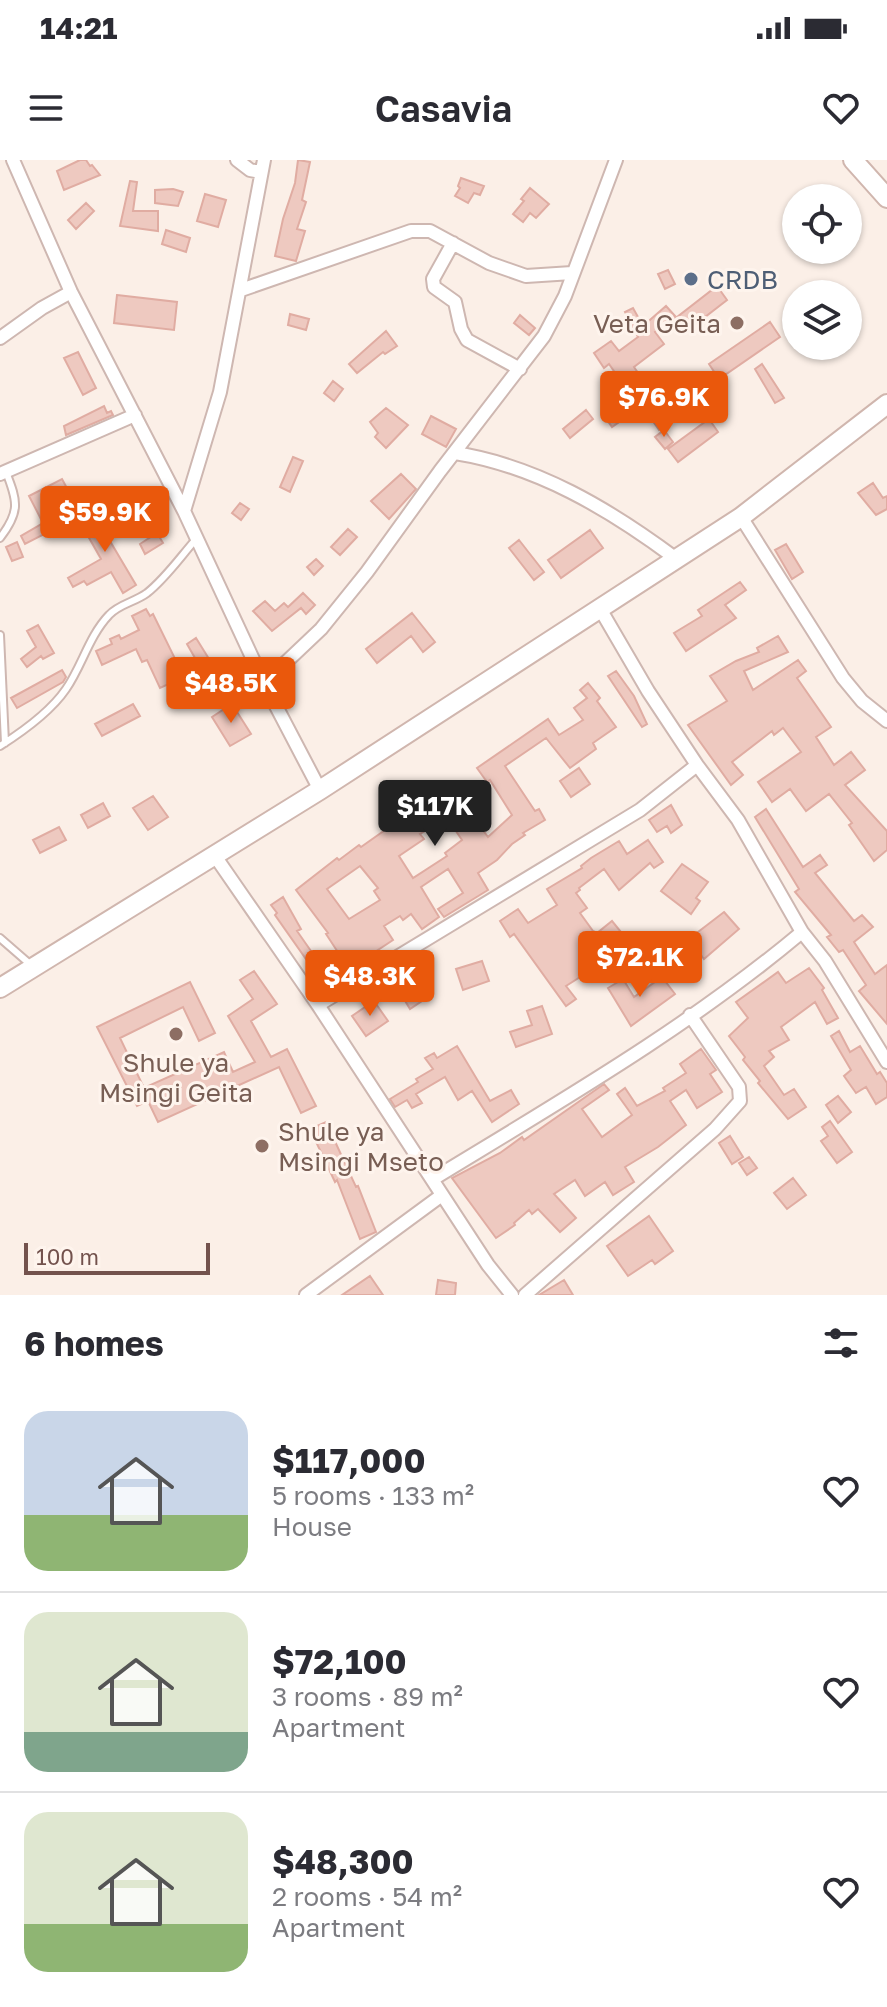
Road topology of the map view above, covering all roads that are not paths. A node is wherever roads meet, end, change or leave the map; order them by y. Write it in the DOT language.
graph roads {
  1 [pos="13,160"];
  2 [pos="237,160"];
  3 [pos="616,160"];
  4 [pos="853,160"];
  5 [pos="262,166"];
  6 [pos="887,198"];
  7 [pos="453,243"];
  8 [pos="572,273"];
  9 [pos="241,290"];
  10 [pos="71,292"];
  11 [pos="0,338"];
  12 [pos="520,369"];
  13 [pos="887,404"];
  14 [pos="135,415"];
  15 [pos="455,453"];
  16 [pos="0,458"];
  17 [pos="4,472"];
  18 [pos="184,511"];
  19 [pos="741,517"];
  20 [pos="0,538"];
  21 [pos="197,538"];
  22 [pos="675,558"];
  23 [pos="599,607"];
  24 [pos="0,635"];
  25 [pos="264,683"];
  26 [pos="887,721"];
  27 [pos="2,744"];
  28 [pos="697,765"];
  29 [pos="320,790"];
  30 [pos="215,856"];
  31 [pos="802,932"];
  32 [pos="0,938"];
  33 [pos="34,967"];
  34 [pos="0,988"];
  35 [pos="318,1005"];
  36 [pos="690,1015"];
  37 [pos="887,1062"];
  38 [pos="433,1179"];
  39 [pos="442,1195"];
  40 [pos="306,1295"];
  41 [pos="512,1295"];
  42 [pos="525,1295"];
  1 -- 10 [label="street"];
  2 -- 5 [label="street"];
  3 -- 8 [label="street"];
  4 -- 6 [label="street"];
  5 -- 9 [label="street"];
  7 -- 8 [label="street"];
  7 -- 9 [label="street"];
  7 -- 12 [label="street"];
  8 -- 12 [label="street"];
  9 -- 18 [label="street"];
  10 -- 11 [label="street"];
  10 -- 14 [label="street"];
  12 -- 15 [label="street"];
  13 -- 19 [label="street"];
  14 -- 17 [label="street"];
  14 -- 18 [label="street"];
  15 -- 22 [label="street"];
  15 -- 25 [label="street"];
  16 -- 17 [label="street"];
  17 -- 20 [label="lane"];
  18 -- 21 [label="street"];
  19 -- 22 [label="street"];
  19 -- 26 [label="street"];
  21 -- 25 [label="street"];
  21 -- 27 [label="lane"];
  22 -- 23 [label="street"];
  23 -- 28 [label="street"];
  23 -- 29 [label="street"];
  24 -- 27 [label="lane"];
  25 -- 29 [label="street"];
  28 -- 31 [label="street"];
  28 -- 35 [label="street"];
  29 -- 30 [label="street"];
  30 -- 33 [label="street"];
  30 -- 35 [label="street"];
  31 -- 36 [label="street"];
  31 -- 37 [label="street"];
  32 -- 33 [label="lane"];
  33 -- 34 [label="street"];
  35 -- 38 [label="street"];
  36 -- 38 [label="street"];
  36 -- 42 [label="street"];
  38 -- 39 [label="street"];
  39 -- 40 [label="street"];
  39 -- 41 [label="street"];
}
